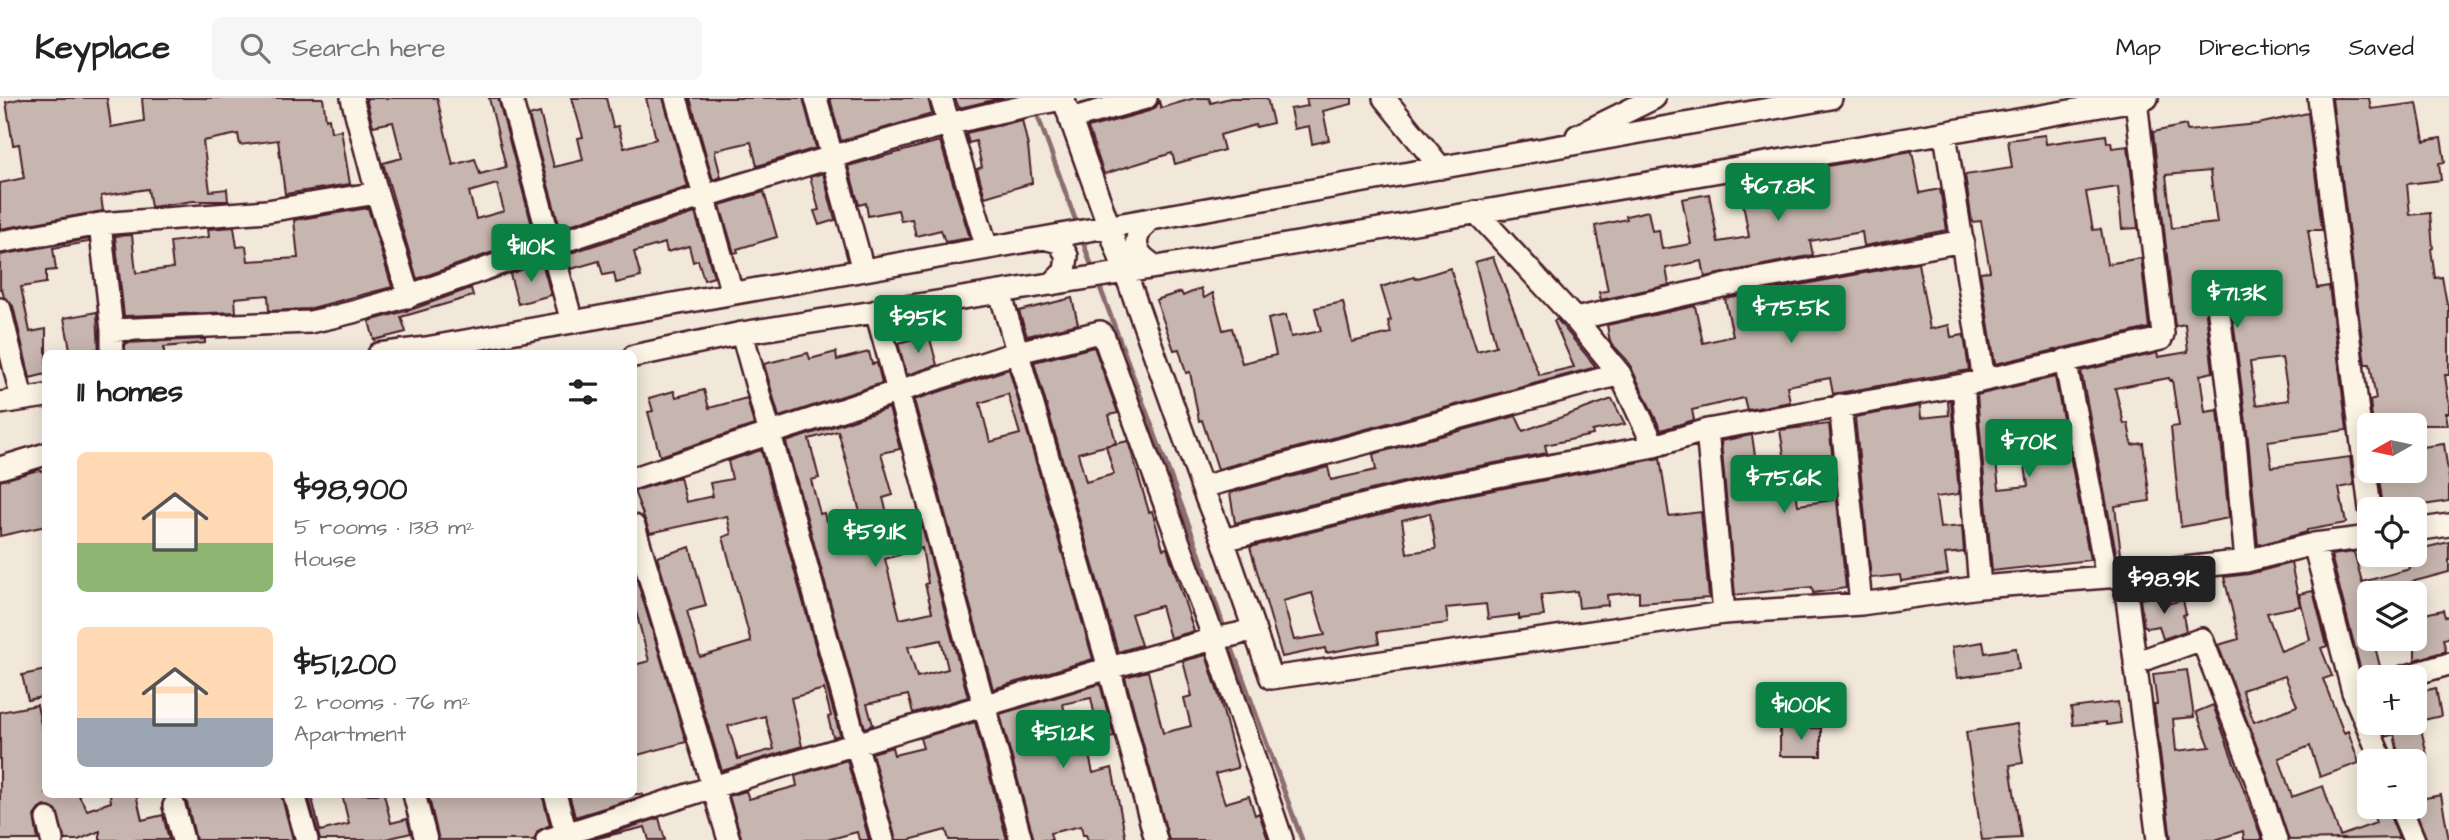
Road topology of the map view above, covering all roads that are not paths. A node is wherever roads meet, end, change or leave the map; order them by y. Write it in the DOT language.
graph roads {
  1 [pos="352,98"];
  2 [pos="510,98"];
  3 [pos="676,98"];
  4 [pos="816,98"];
  5 [pos="941,98"];
  6 [pos="1146,98"];
  7 [pos="1384,98"];
  8 [pos="1654,98"];
  9 [pos="1830,98"];
  10 [pos="2319,98"];
  11 [pos="2141,99"];
  12 [pos="1065,105"];
  13 [pos="950,124"];
  14 [pos="1945,134"];
  15 [pos="1555,147"];
  16 [pos="832,157"];
  17 [pos="1441,168"];
  18 [pos="377,193"];
  19 [pos="705,196"];
  20 [pos="1476,212"];
  21 [pos="1150,219"];
  22 [pos="100,224"];
  23 [pos="1109,227"];
  24 [pos="1054,236"];
  25 [pos="1962,240"];
  26 [pos="0,242"];
  27 [pos="552,245"];
  28 [pos="987,248"];
  29 [pos="1157,267"];
  30 [pos="863,270"];
  31 [pos="1125,272"];
  32 [pos="1052,284"];
  33 [pos="1000,292"];
  34 [pos="732,293"];
  35 [pos="409,297"];
  36 [pos="2218,305"];
  37 [pos="0,309"];
  38 [pos="876,311"];
  39 [pos="1575,319"];
  40 [pos="572,322"];
  41 [pos="112,330"];
  42 [pos="743,333"];
  43 [pos="112,350"];
  44 [pos="410,350"];
  45 [pos="1018,352"];
  46 [pos="637,355"];
  47 [pos="2065,360"];
  48 [pos="1620,374"];
  49 [pos="1984,380"];
  50 [pos="1963,385"];
  51 [pos="897,392"];
  52 [pos="42,397"];
  53 [pos="22,399"];
  54 [pos="0,403"];
  55 [pos="1840,405"];
  56 [pos="1707,430"];
  57 [pos="770,435"];
  58 [pos="42,445"];
  59 [pos="1654,446"];
  60 [pos="0,453"];
  61 [pos="42,455"];
  62 [pos="0,468"];
  63 [pos="637,477"];
  64 [pos="1202,487"];
  65 [pos="2369,497"];
  66 [pos="2449,525"];
  67 [pos="2427,528"];
  68 [pos="637,536"];
  69 [pos="2357,539"];
  70 [pos="1223,540"];
  71 [pos="2314,544"];
  72 [pos="2246,561"];
  73 [pos="2115,576"];
  74 [pos="1980,587"];
  75 [pos="1861,604"];
  76 [pos="1724,613"];
  77 [pos="1231,635"];
  78 [pos="2135,663"];
  79 [pos="2449,664"];
  80 [pos="1109,668"];
  81 [pos="2427,670"];
  82 [pos="2357,677"];
  83 [pos="982,706"];
  84 [pos="855,745"];
  85 [pos="713,787"];
  86 [pos="295,798"];
  87 [pos="415,798"];
  88 [pos="555,798"];
  89 [pos="174,806"];
  90 [pos="2405,819"];
  91 [pos="560,838"];
  92 [pos="183,840"];
  93 [pos="307,840"];
  94 [pos="426,840"];
  95 [pos="729,840"];
  96 [pos="883,840"];
  97 [pos="1021,840"];
  98 [pos="1156,840"];
  99 [pos="1282,840"];
  100 [pos="2158,840"];
  101 [pos="2276,840"];
  102 [pos="2414,840"];
  1 -- 18 [label="street"];
  2 -- 27 [label="street"];
  3 -- 19 [label="street"];
  4 -- 16 [label="street"];
  5 -- 13 [label="street"];
  6 -- 12 [label="street"];
  7 -- 17 [label="street"];
  8 -- 15 [label="street"];
  9 -- 15 [label="street"];
  10 -- 65 [label="street"];
  11 -- 14 [label="street"];
  11 -- 47 [label="street"];
  12 -- 13 [label="street"];
  12 -- 23 [label="street"];
  13 -- 16 [label="street"];
  13 -- 28 [label="street"];
  14 -- 20 [label="street"];
  14 -- 25 [label="street"];
  15 -- 17 [label="street"];
  16 -- 19 [label="street"];
  16 -- 30 [label="street"];
  17 -- 21 [label="street"];
  18 -- 22 [label="street"];
  18 -- 35 [label="street"];
  19 -- 27 [label="street"];
  19 -- 34 [label="street"];
  20 -- 29 [label="street"];
  20 -- 39 [label="street"];
  21 -- 23 [label="street"];
  21 -- 29 [label="street"];
  22 -- 26 [label="street"];
  22 -- 41 [label="street"];
  23 -- 24 [label="street"];
  23 -- 31 [label="street"];
  24 -- 28 [label="street"];
  24 -- 32 [label="street"];
  25 -- 39 [label="street"];
  25 -- 49 [label="street"];
  27 -- 35 [label="street"];
  27 -- 40 [label="street"];
  28 -- 30 [label="street"];
  29 -- 31 [label="street"];
  30 -- 34 [label="street"];
  31 -- 32 [label="street"];
  31 -- 64 [label="street"];
  32 -- 33 [label="street"];
  33 -- 38 [label="street"];
  33 -- 45 [label="street"];
  34 -- 40 [label="street"];
  35 -- 41 [label="street"];
  36 -- 72 [label="street"];
  37 -- 53 [label="street"];
  38 -- 42 [label="street"];
  38 -- 51 [label="street"];
  39 -- 48 [label="street"];
  40 -- 44 [label="street"];
  41 -- 43 [label="street"];
  42 -- 46 [label="street"];
  42 -- 57 [label="street"];
  45 -- 51 [label="street"];
  45 -- 77 [label="street"];
  45 -- 80 [label="street"];
  47 -- 49 [label="street"];
  47 -- 73 [label="street"];
  48 -- 59 [label="street"];
  48 -- 64 [label="street"];
  49 -- 50 [label="street"];
  50 -- 55 [label="street"];
  50 -- 74 [label="street"];
  51 -- 57 [label="street"];
  51 -- 83 [label="street"];
  52 -- 53 [label="street"];
  53 -- 54 [label="street"];
  55 -- 56 [label="street"];
  55 -- 75 [label="street"];
  56 -- 59 [label="street"];
  56 -- 76 [label="street"];
  57 -- 63 [label="street"];
  57 -- 84 [label="street"];
  58 -- 60 [label="street"];
  59 -- 70 [label="street"];
  61 -- 62 [label="street"];
  64 -- 70 [label="street"];
  66 -- 67 [label="street"];
  68 -- 85 [label="street"];
  69 -- 71 [label="street"];
  70 -- 77 [label="street"];
  71 -- 72 [label="street"];
  71 -- 82 [label="street"];
  72 -- 73 [label="street"];
  73 -- 74 [label="street"];
  73 -- 78 [label="street"];
  74 -- 75 [label="street"];
  75 -- 76 [label="street"];
  76 -- 77 [label="street"];
  77 -- 80 [label="street"];
  77 -- 99 [label="street"];
  78 -- 100 [label="street"];
  78 -- 101 [label="street"];
  79 -- 81 [label="street"];
  80 -- 83 [label="street"];
  80 -- 98 [label="street"];
  83 -- 84 [label="street"];
  83 -- 97 [label="street"];
  84 -- 85 [label="street"];
  84 -- 96 [label="street"];
  85 -- 91 [label="street"];
  85 -- 95 [label="street"];
  86 -- 93 [label="street"];
  87 -- 94 [label="street"];
  88 -- 91 [label="street"];
  89 -- 92 [label="street"];
  90 -- 102 [label="street"];
}
